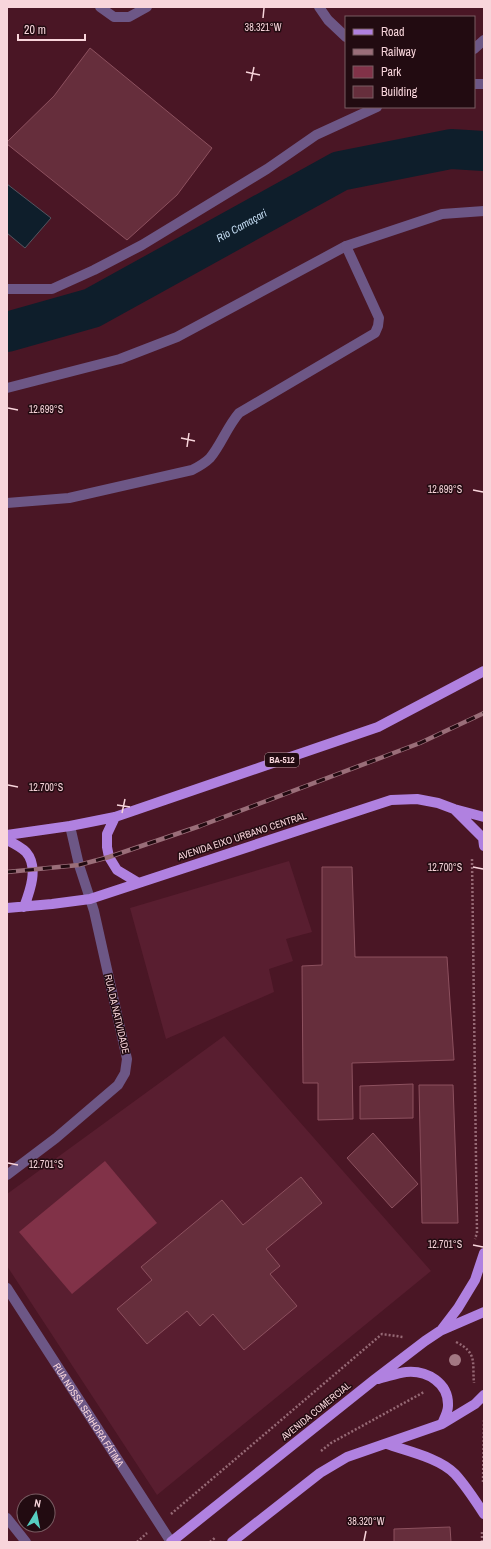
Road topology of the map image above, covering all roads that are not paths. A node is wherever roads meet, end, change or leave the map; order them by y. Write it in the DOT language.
graph roads {
  1 [pos="100,7"];
  2 [pos="147,7"];
  3 [pos="320,7"];
  4 [pos="345,36"];
  5 [pos="484,40"];
  6 [pos="475,48"];
  7 [pos="374,108"];
  8 [pos="484,211"];
  9 [pos="346,246"];
  10 [pos="7,289"];
  11 [pos="7,388"];
  12 [pos="7,503"];
  13 [pos="484,671"];
  14 [pos="454,809"];
  15 [pos="115,817"];
  16 [pos="484,817"];
  17 [pos="70,826"];
  18 [pos="7,834"];
  19 [pos="7,840"];
  20 [pos="484,846"];
  21 [pos="137,882"];
  22 [pos="90,899"];
  23 [pos="24,907"];
  24 [pos="7,908"];
  25 [pos="7,1175"];
  26 [pos="484,1252"];
  27 [pos="7,1288"];
  28 [pos="484,1312"];
  29 [pos="440,1331"];
  30 [pos="374,1380"];
  31 [pos="484,1395"];
  32 [pos="442,1424"];
  33 [pos="387,1444"];
  34 [pos="483,1513"];
  35 [pos="8,1519"];
  36 [pos="26,1542"];
  37 [pos="171,1542"];
  38 [pos="232,1542"];
  1 -- 2 [label="street"];
  3 -- 4 [label="street"];
  5 -- 6 [label="street"];
  7 -- 10 [label="street"];
  8 -- 9 [label="street"];
  9 -- 11 [label="street"];
  9 -- 12 [label="street"];
  13 -- 15 [label="main road, BA-512"];
  14 -- 16 [label="main road, AVENIDA EIXO URBANO CENTRAL"];
  14 -- 20 [label="main road"];
  14 -- 21 [label="main road, AVENIDA EIXO URBANO CENTRAL"];
  15 -- 17 [label="main road, BA-512"];
  15 -- 21 [label="main road"];
  17 -- 18 [label="main road, BA-512"];
  17 -- 22 [label="street, RUA DA NATIVIDADE"];
  19 -- 23 [label="main road"];
  21 -- 22 [label="main road, AVENIDA EIXO URBANO CENTRAL"];
  22 -- 23 [label="main road, AVENIDA EIXO URBANO CENTRAL"];
  22 -- 25 [label="street, RUA DA NATIVIDADE"];
  23 -- 24 [label="main road, AVENIDA EIXO URBANO CENTRAL"];
  26 -- 29 [label="main road"];
  27 -- 37 [label="street, RUA NOSSA SENHORA FÁTIMA"];
  28 -- 29 [label="main road, AVENIDA COMERCIAL"];
  29 -- 30 [label="main road, AVENIDA COMERCIAL"];
  30 -- 32 [label="main road"];
  30 -- 37 [label="main road, AVENIDA COMERCIAL"];
  31 -- 32 [label="main road"];
  32 -- 33 [label="main road"];
  33 -- 34 [label="main road"];
  33 -- 38 [label="main road"];
  35 -- 36 [label="street"];
}
